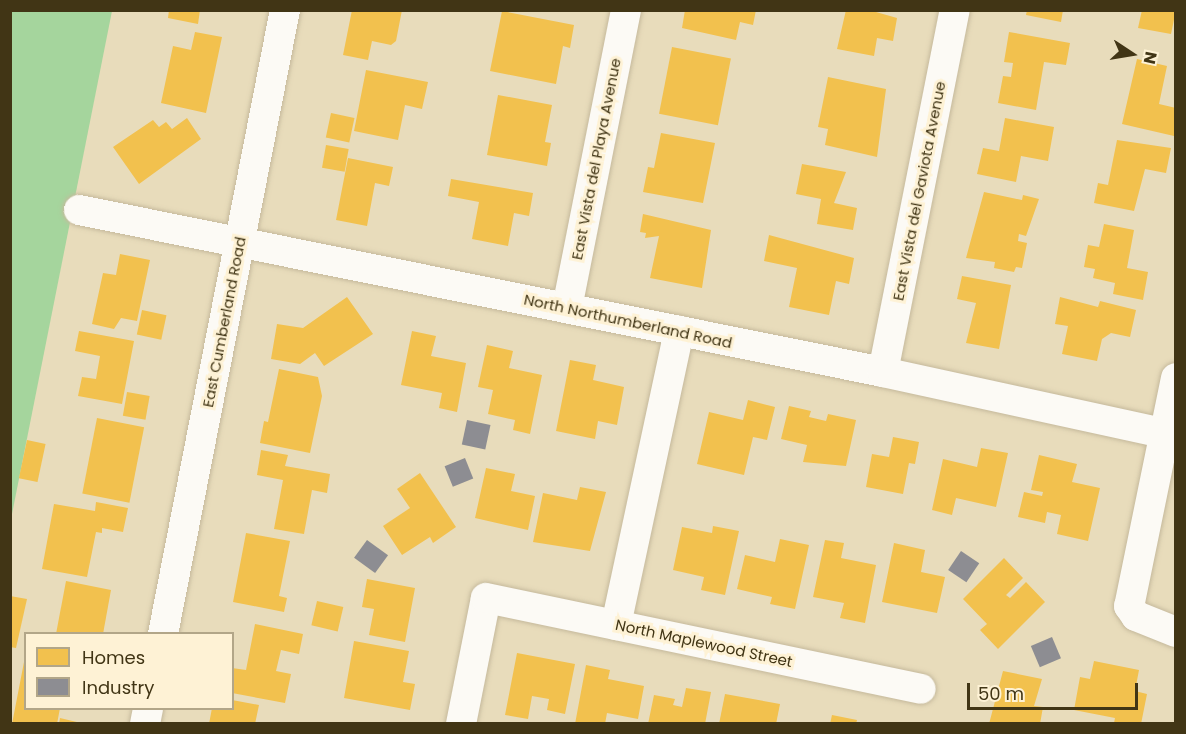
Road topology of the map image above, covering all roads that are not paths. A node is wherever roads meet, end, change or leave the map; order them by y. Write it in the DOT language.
graph roads {
  1 [pos="285,10"];
  2 [pos="626,10"];
  3 [pos="955,10"];
  4 [pos="79,210"];
  5 [pos="240,243"];
  6 [pos="567,308"];
  7 [pos="679,331"];
  8 [pos="883,372"];
  9 [pos="1176,378"];
  10 [pos="1169,434"];
  11 [pos="616,625"];
  12 [pos="163,632"];
  13 [pos="1176,632"];
  14 [pos="921,689"];
  15 [pos="461,723"];
  1 -- 5 [label="street, East Cumberland Road"];
  2 -- 6 [label="street, East Vista del Playa Avenue"];
  3 -- 8 [label="street, East Vista del Gaviota Avenue"];
  4 -- 5 [label="street, North Northumberland Road"];
  5 -- 6 [label="street, North Northumberland Road"];
  5 -- 12 [label="street, East Cumberland Road"];
  6 -- 7 [label="street, North Northumberland Road"];
  7 -- 8 [label="street, North Northumberland Road"];
  7 -- 11 [label="street"];
  8 -- 10 [label="street, North Northumberland Road"];
  9 -- 10 [label="street"];
  10 -- 13 [label="street"];
  11 -- 14 [label="street, North Maplewood Street"];
  11 -- 15 [label="street, North Maplewood Street"];
}
